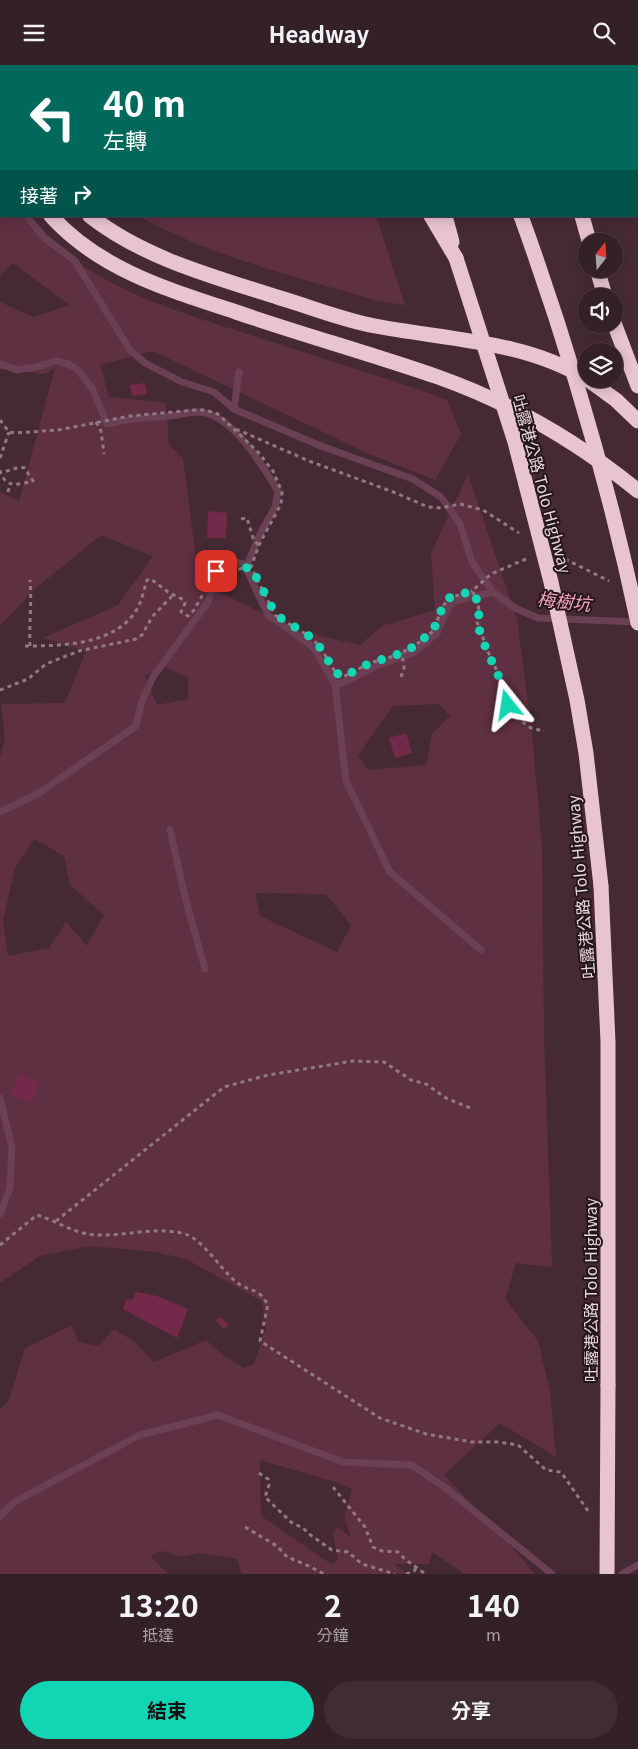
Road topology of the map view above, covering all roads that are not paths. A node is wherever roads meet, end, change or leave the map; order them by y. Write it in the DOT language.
graph roads {
  1 [pos="51,217"];
  2 [pos="91,217"];
  3 [pos="432,217"];
  4 [pos="445,217"];
  5 [pos="521,217"];
  6 [pos="582,217"];
  7 [pos="587,233"];
  8 [pos="456,258"];
  9 [pos="618,333"];
  10 [pos="578,375"];
  11 [pos="638,385"];
  12 [pos="599,388"];
  13 [pos="638,421"];
  14 [pos="638,491"];
  15 [pos="638,623"];
  16 [pos="607,1574"];
  1 -- 14 [label="highway"];
  2 -- 10 [label="highway"];
  3 -- 8 [label="highway"];
  4 -- 8 [label="highway, 吐露港公路 Tolo Highway"];
  5 -- 15 [label="highway, bridge"];
  6 -- 7 [label="highway"];
  8 -- 16 [label="highway, 吐露港公路 Tolo Highway, bridge"];
  9 -- 11 [label="highway"];
  12 -- 13 [label="highway"];
}
